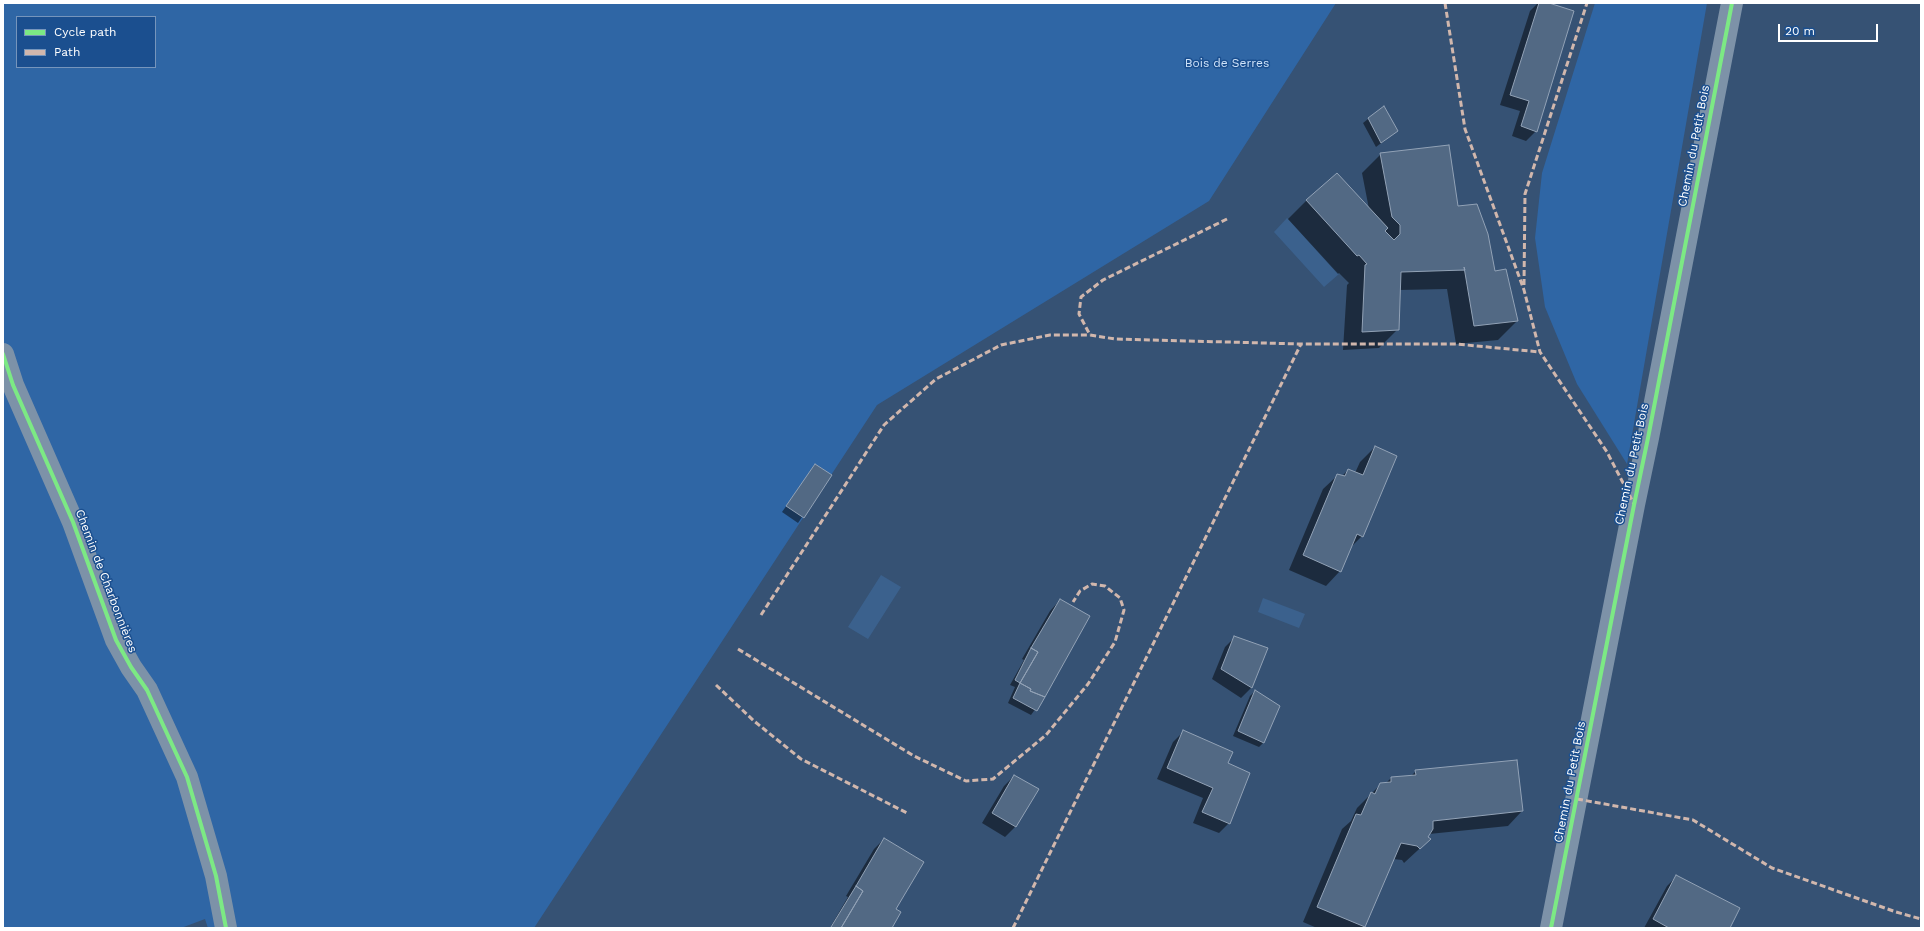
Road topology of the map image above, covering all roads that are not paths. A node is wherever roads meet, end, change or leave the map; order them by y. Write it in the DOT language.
graph roads {
  1 [pos="1732,3"];
  2 [pos="3,354"];
  3 [pos="226,928"];
  4 [pos="1551,928"];
  1 -- 4 [label="street, Chemin du Petit Bois"];
  2 -- 3 [label="street, Chemin de Charbonnières"];
}
